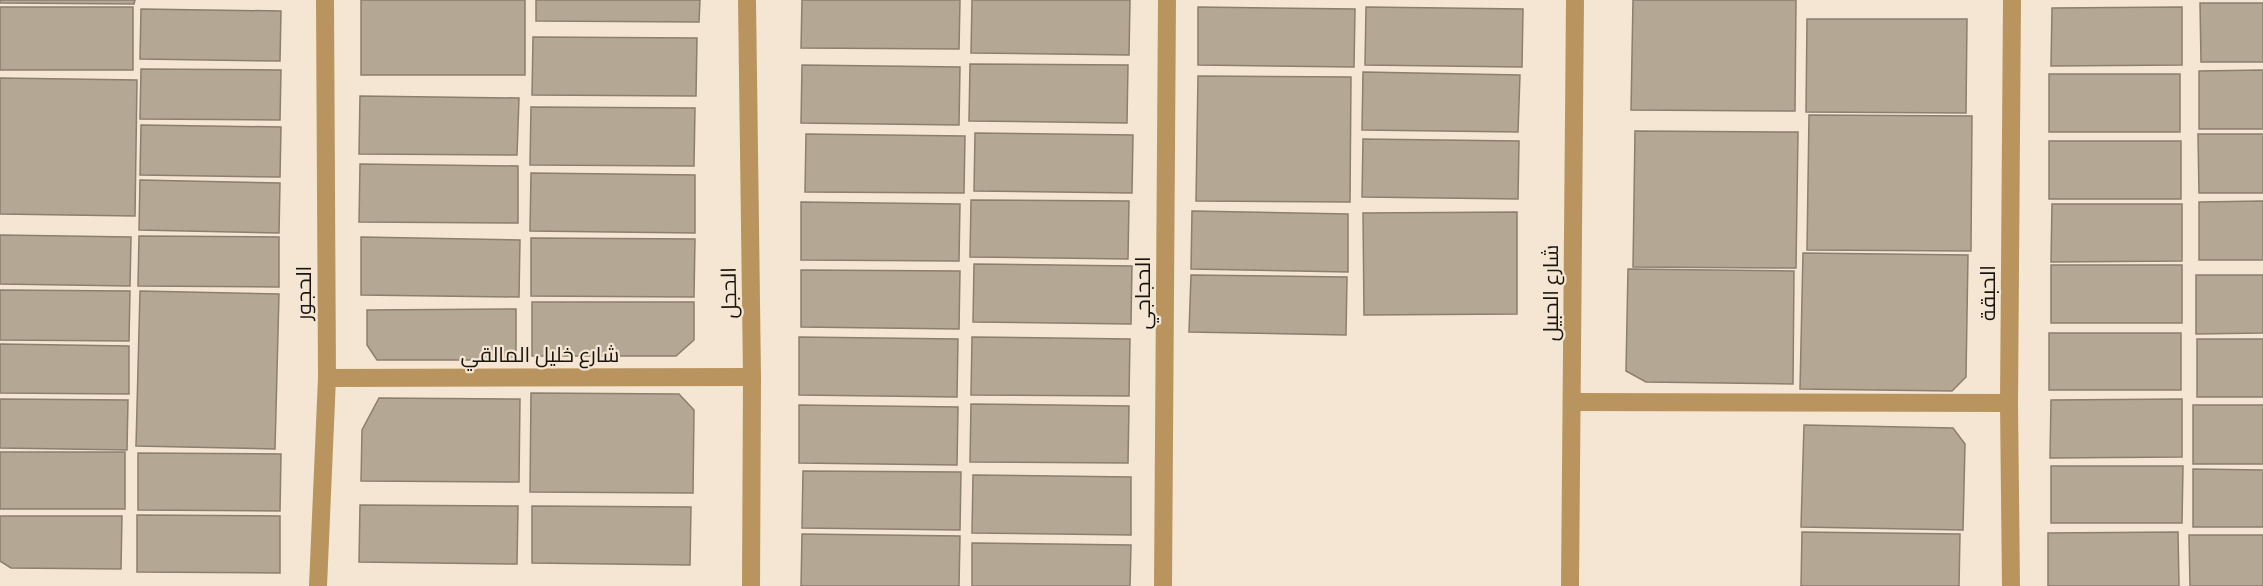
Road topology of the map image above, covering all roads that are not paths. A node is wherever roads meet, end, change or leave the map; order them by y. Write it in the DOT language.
graph roads {
  1 [pos="325,0"];
  2 [pos="747,0"];
  3 [pos="1167,0"];
  4 [pos="1575,0"];
  5 [pos="2012,0"];
  6 [pos="752,377"];
  7 [pos="327,378"];
  8 [pos="1573,402"];
  9 [pos="2009,403"];
  10 [pos="318,586"];
  11 [pos="751,586"];
  12 [pos="1163,586"];
  13 [pos="1570,586"];
  14 [pos="2012,586"];
  1 -- 7 [label="street, الحجور"];
  2 -- 6 [label="street, الحجل"];
  3 -- 12 [label="street, الحجاجي"];
  4 -- 8 [label="street, شارع الحبيل"];
  5 -- 9 [label="street, الحبقة"];
  6 -- 7 [label="street, شارع خليل المالقي"];
  6 -- 11 [label="street, الحجل"];
  7 -- 10 [label="street, الحجور"];
  8 -- 9 [label="street"];
  8 -- 13 [label="street, شارع الحبيل"];
  9 -- 14 [label="street, الحبقة"];
}
